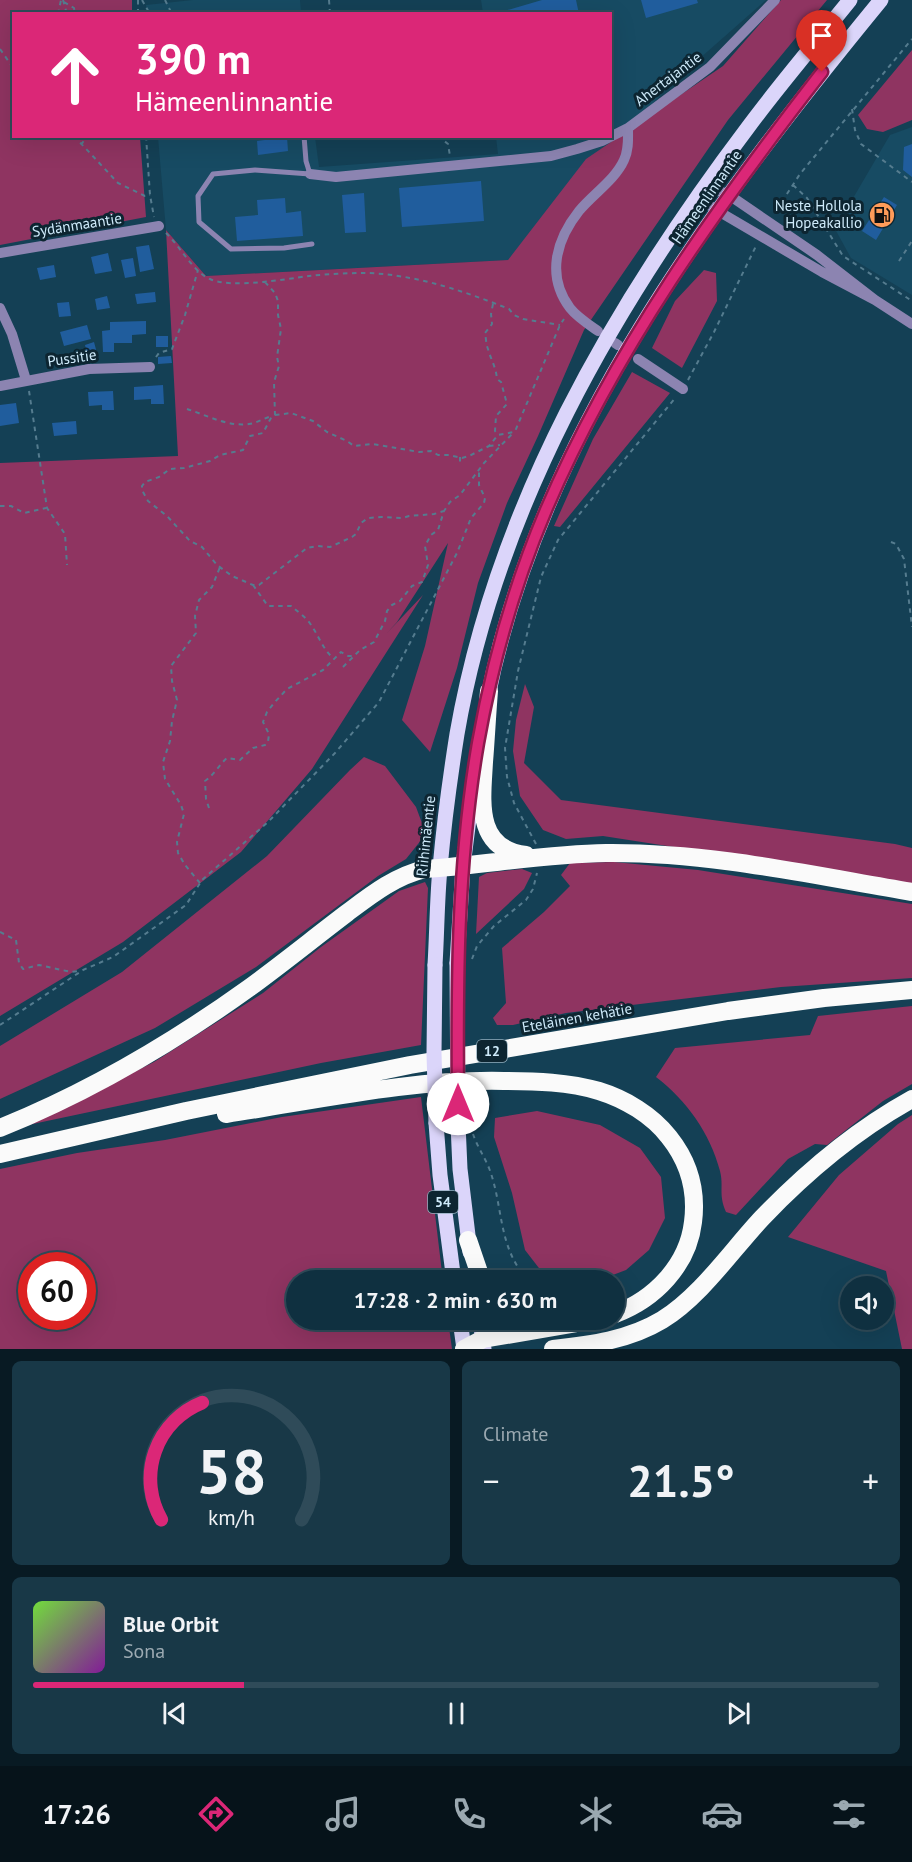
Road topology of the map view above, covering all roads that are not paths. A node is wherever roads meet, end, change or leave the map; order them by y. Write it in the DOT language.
graph roads {
  1 [pos="775,0"];
  2 [pos="850,0"];
  3 [pos="881,0"];
  4 [pos="628,128"];
  5 [pos="612,136"];
  6 [pos="304,138"];
  7 [pos="608,138"];
  8 [pos="310,174"];
  9 [pos="701,192"];
  10 [pos="729,195"];
  11 [pos="718,211"];
  12 [pos="159,226"];
  13 [pos="312,244"];
  14 [pos="0,253"];
  15 [pos="875,300"];
  16 [pos="0,308"];
  17 [pos="912,324"];
  18 [pos="598,331"];
  19 [pos="638,359"];
  20 [pos="150,367"];
  21 [pos="26,380"];
  22 [pos="0,386"];
  23 [pos="683,389"];
  24 [pos="566,413"];
  25 [pos="489,691"];
  26 [pos="541,856"];
  27 [pos="463,866"];
  28 [pos="440,868"];
  29 [pos="912,892"];
  30 [pos="912,990"];
  31 [pos="912,1099"];
  32 [pos="0,1128"];
  33 [pos="76,1137"];
  34 [pos="0,1154"];
  35 [pos="468,1240"];
  36 [pos="453,1270"];
  37 [pos="472,1270"];
  38 [pos="478,1270"];
  39 [pos="625,1309"];
  40 [pos="461,1330"];
  41 [pos="546,1330"];
  42 [pos="484,1344"];
  43 [pos="464,1349"];
  44 [pos="553,1349"];
  1 -- 4 [label="street, Ahertajantie"];
  2 -- 9 [label="main road, Hämeenlinnantie"];
  3 -- 10 [label="main road, Hämeenlinnantie"];
  4 -- 5 [label="street, Ahertajantie"];
  4 -- 18 [label="street"];
  6 -- 8 [label="lane"];
  7 -- 8 [label="street, Ahertajantie"];
  8 -- 13 [label="lane"];
  9 -- 10 [label="street"];
  9 -- 11 [label="street"];
  9 -- 24 [label="main road, Hämeenlinnantie"];
  10 -- 11 [label="main road, Hämeenlinnantie"];
  10 -- 15 [label="street"];
  11 -- 15 [label="street"];
  11 -- 25 [label="main road, Hämeenlinnantie"];
  12 -- 14 [label="street, Sydänmaantie"];
  15 -- 17 [label="street"];
  16 -- 21 [label="street"];
  19 -- 23 [label="street"];
  20 -- 21 [label="street, Pussitie"];
  21 -- 22 [label="street, Pussitie"];
  24 -- 28 [label="main road, Riihimäentie"];
  25 -- 26 [label="highway"];
  25 -- 27 [label="main road"];
  26 -- 27 [label="highway"];
  26 -- 29 [label="highway"];
  27 -- 28 [label="highway"];
  27 -- 35 [label="main road, 54, bridge"];
  28 -- 32 [label="highway"];
  28 -- 36 [label="main road, Riihimäentie / 54, bridge"];
  30 -- 33 [label="highway, Eteläinen kehätie / 12"];
  31 -- 44 [label="highway"];
  33 -- 34 [label="highway, 12"];
  33 -- 39 [label="highway"];
  35 -- 37 [label="main road, 54"];
  35 -- 38 [label="highway"];
  40 -- 43 [label="main road"];
  41 -- 42 [label="highway"];
  42 -- 43 [label="highway"];
}
